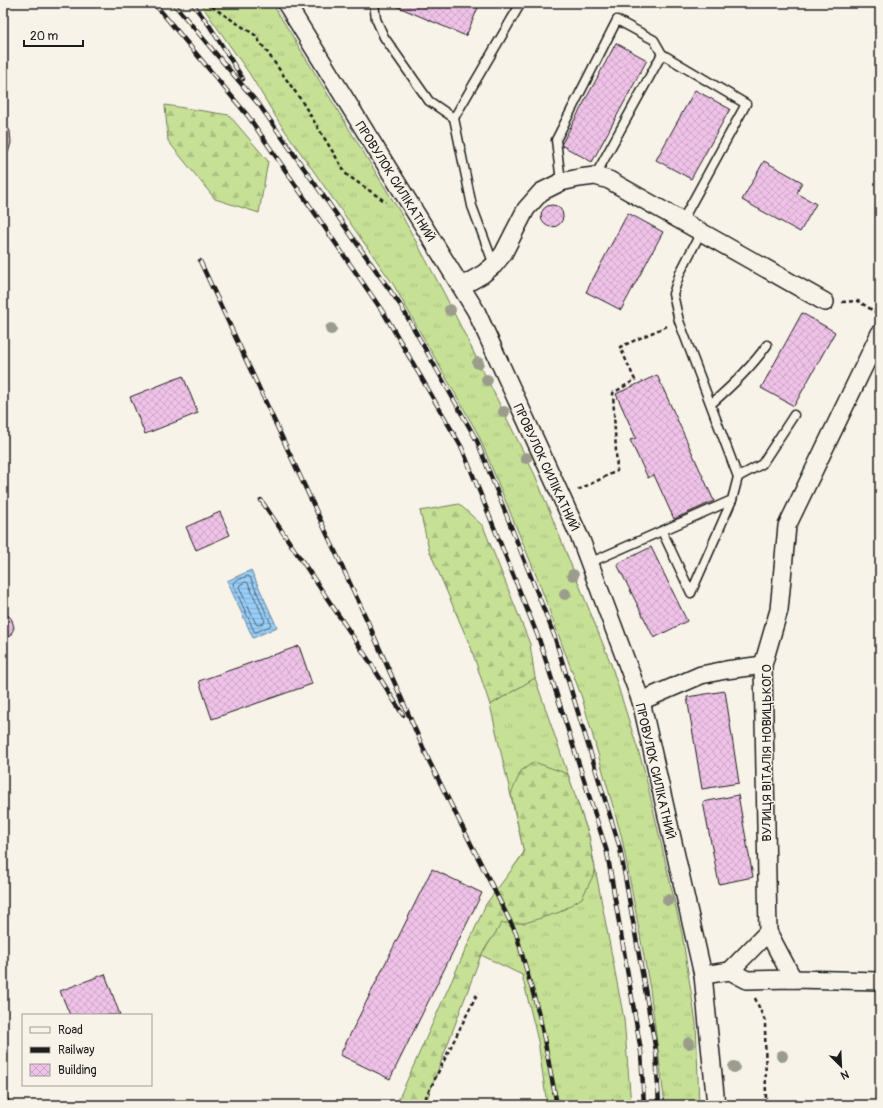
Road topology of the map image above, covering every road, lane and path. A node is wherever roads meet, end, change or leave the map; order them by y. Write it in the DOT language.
graph roads {
  1 [pos="206,3"];
  2 [pos="286,3"];
  3 [pos="374,3"];
  4 [pos="521,3"];
  5 [pos="662,54"];
  6 [pos="454,118"];
  7 [pos="595,176"];
  8 [pos="561,182"];
  9 [pos="389,204"];
  10 [pos="682,221"];
  11 [pos="701,232"];
  12 [pos="494,265"];
  13 [pos="462,286"];
  14 [pos="825,302"];
  15 [pos="880,315"];
  16 [pos="679,320"];
  17 [pos="880,333"];
  18 [pos="767,345"];
  19 [pos="711,404"];
  20 [pos="794,415"];
  21 [pos="738,477"];
  22 [pos="562,498"];
  23 [pos="732,500"];
  24 [pos="662,531"];
  25 [pos="590,563"];
  26 [pos="763,665"];
  27 [pos="641,701"];
  28 [pos="768,932"];
  29 [pos="730,971"];
  30 [pos="703,975"];
  31 [pos="793,979"];
  32 [pos="747,980"];
  33 [pos="880,980"];
  34 [pos="478,992"];
  35 [pos="422,1105"];
  36 [pos="716,1105"];
  37 [pos="766,1105"];
  1 -- 9 [label="path"];
  2 -- 13 [label="street, ПРОВУЛОК СИЛІКАТНИЙ"];
  3 -- 6 [label="lane"];
  4 -- 6 [label="lane"];
  5 -- 7 [label="lane"];
  5 -- 8 [label="lane"];
  5 -- 10 [label="lane"];
  6 -- 12 [label="lane"];
  7 -- 8 [label="street"];
  7 -- 10 [label="street"];
  8 -- 12 [label="street"];
  10 -- 11 [label="street"];
  11 -- 14 [label="street"];
  11 -- 16 [label="lane"];
  12 -- 13 [label="street"];
  13 -- 22 [label="street, ПРОВУЛОК СИЛІКАТНИЙ"];
  14 -- 15 [label="path"];
  16 -- 19 [label="lane"];
  16 -- 22 [label="path"];
  17 -- 26 [label="street, ВУЛИЦЯ ВІТАЛІЯ НОВИЦЬКОГО"];
  18 -- 19 [label="lane"];
  19 -- 21 [label="lane"];
  20 -- 21 [label="lane"];
  21 -- 23 [label="lane"];
  22 -- 25 [label="street, ПРОВУЛОК СИЛІКАТНИЙ"];
  23 -- 24 [label="lane"];
  23 -- 24 [label="lane"];
  24 -- 25 [label="lane"];
  25 -- 27 [label="street, ПРОВУЛОК СИЛІКАТНИЙ"];
  26 -- 27 [label="street"];
  26 -- 28 [label="street, ВУЛИЦЯ ВІТАЛІЯ НОВИЦЬКОГО"];
  27 -- 30 [label="street, ПРОВУЛОК СИЛІКАТНИЙ"];
  28 -- 29 [label="street"];
  28 -- 31 [label="street, ВУЛИЦЯ ВІТАЛІЯ НОВИЦЬКОГО"];
  29 -- 30 [label="street"];
  29 -- 32 [label="street"];
  30 -- 36 [label="street"];
  31 -- 32 [label="street"];
  31 -- 33 [label="street"];
  32 -- 37 [label="path"];
  34 -- 35 [label="path"];
}
